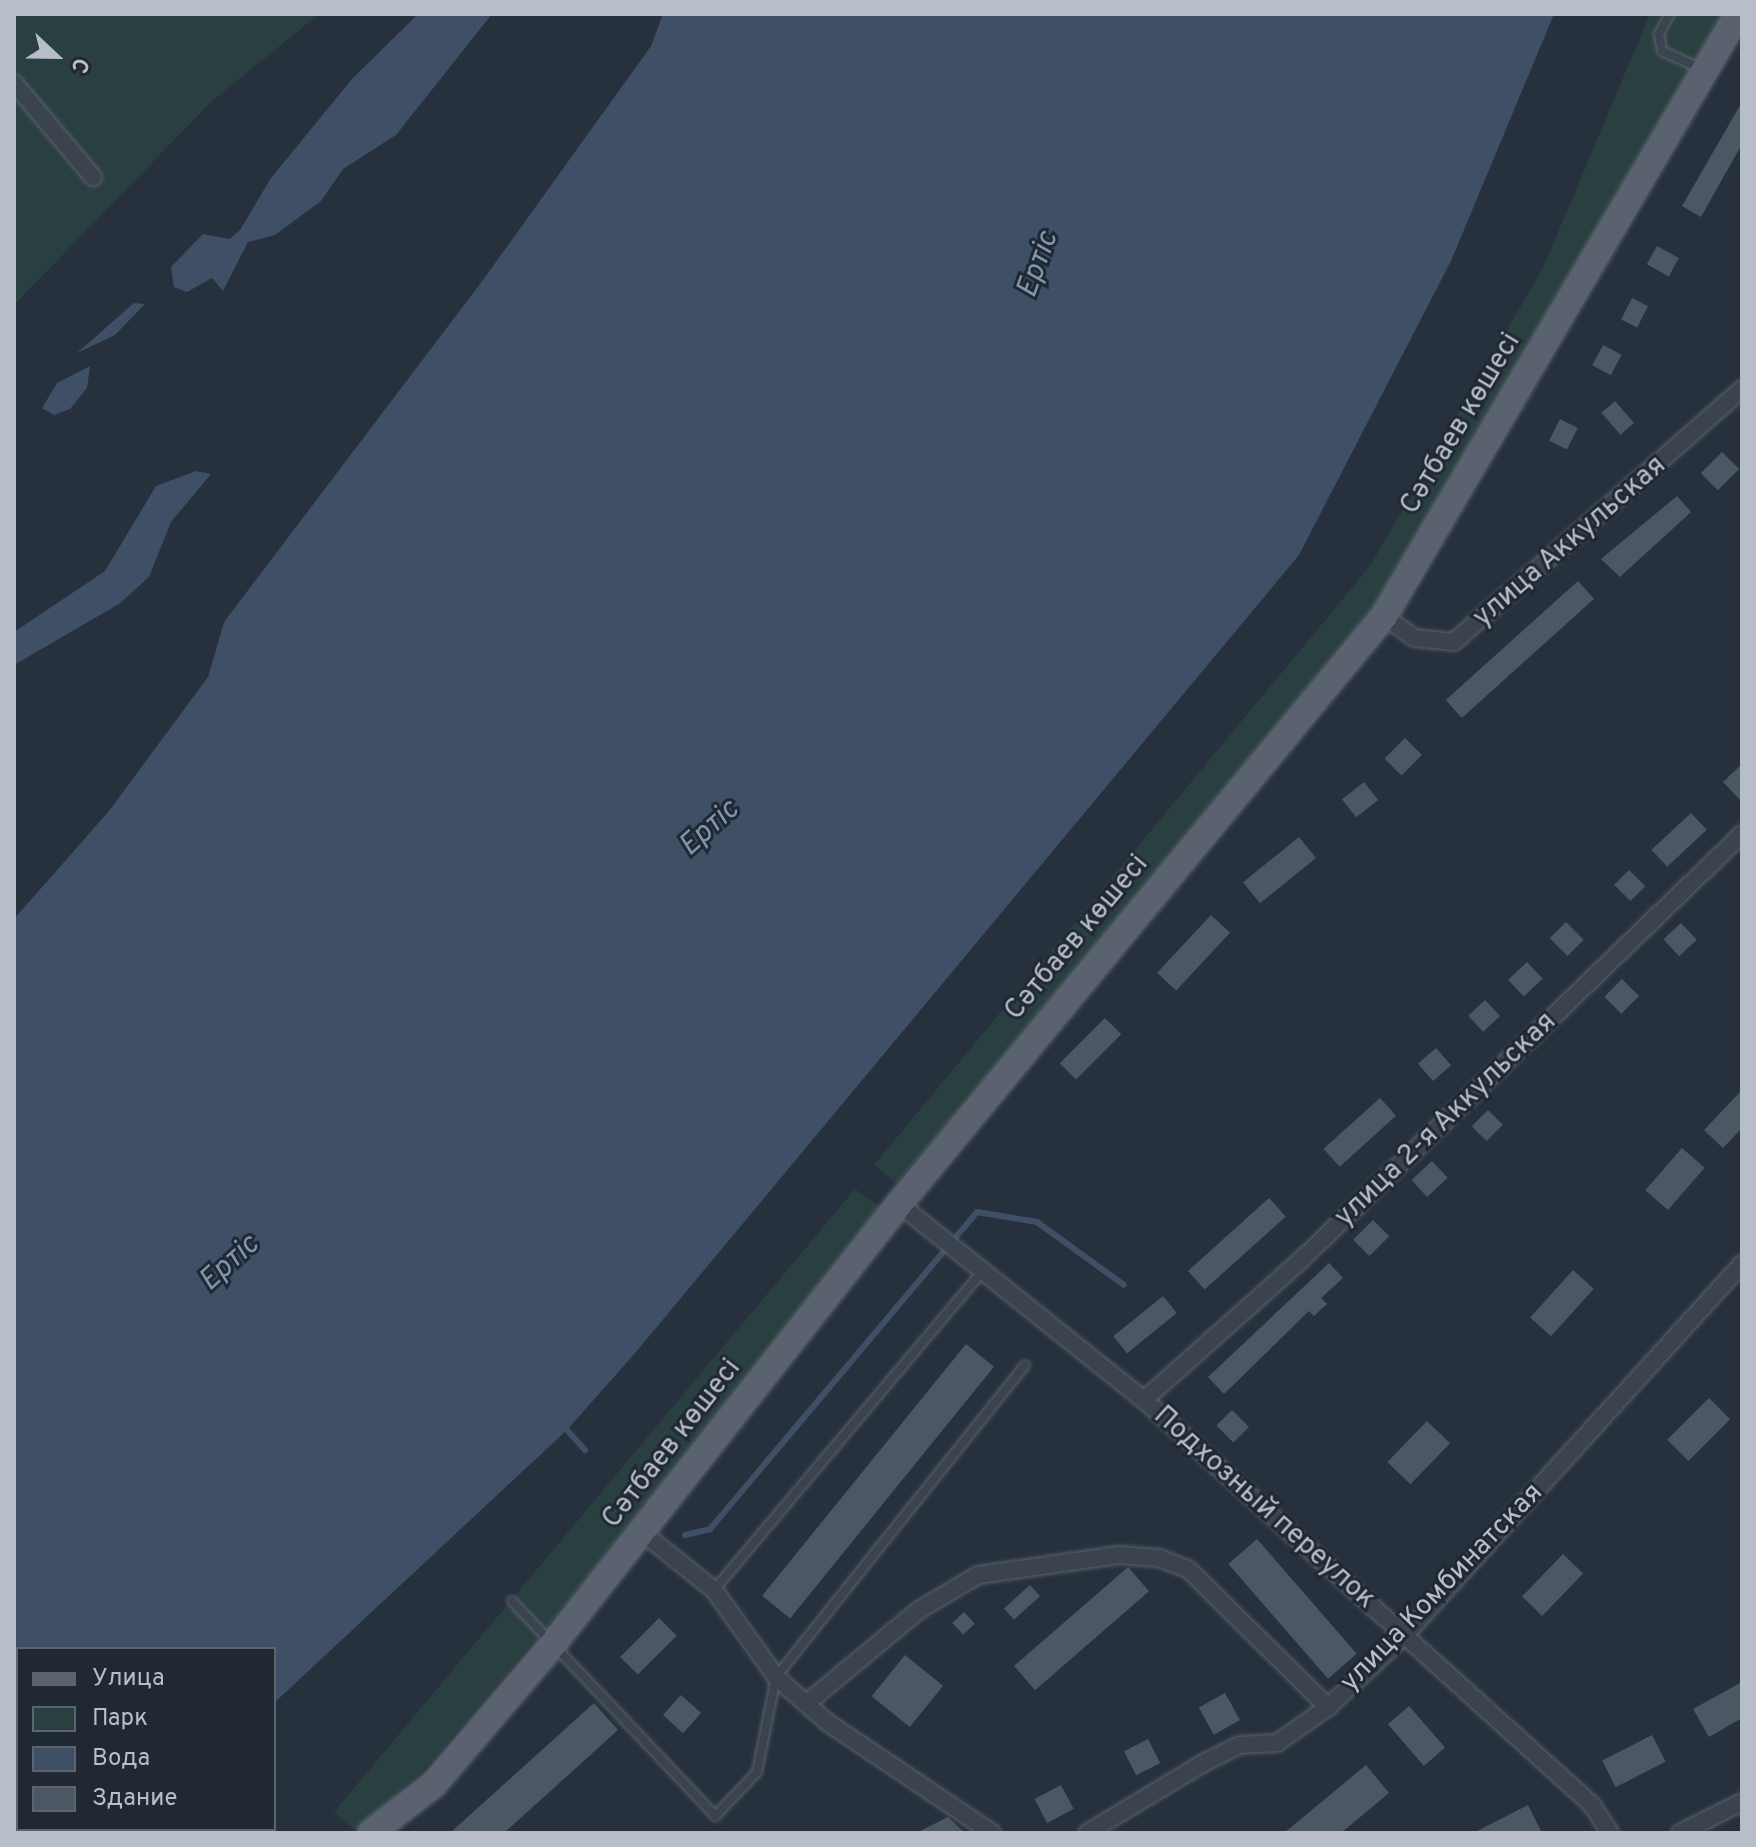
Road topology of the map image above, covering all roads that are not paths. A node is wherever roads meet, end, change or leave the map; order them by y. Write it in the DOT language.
graph roads {
  1 [pos="1670,14"];
  2 [pos="1738,14"];
  3 [pos="1706,70"];
  4 [pos="14,83"];
  5 [pos="93,177"];
  6 [pos="1742,389"];
  7 [pos="1384,616"];
  8 [pos="1742,834"];
  9 [pos="899,1204"];
  10 [pos="1742,1264"];
  11 [pos="983,1271"];
  12 [pos="1025,1365"];
  13 [pos="1144,1400"];
  14 [pos="643,1533"];
  15 [pos="714,1590"];
  16 [pos="512,1601"];
  17 [pos="1405,1635"];
  18 [pos="553,1644"];
  19 [pos="776,1677"];
  20 [pos="807,1703"];
  21 [pos="1328,1707"];
  22 [pos="1742,1802"];
  23 [pos="371,1833"];
  24 [pos="992,1833"];
  25 [pos="1087,1833"];
  26 [pos="1610,1833"];
  27 [pos="1680,1833"];
  1 -- 3 [label="lane"];
  2 -- 3 [label="main road, Сәтбаев көшесі"];
  3 -- 7 [label="main road, Сәтбаев көшесі"];
  4 -- 5 [label="street"];
  6 -- 7 [label="street, улица Аккульская"];
  7 -- 9 [label="main road, Сәтбаев көшесі"];
  8 -- 13 [label="street, улица 2-я Аккульская"];
  9 -- 11 [label="street, Подхозный переулок"];
  9 -- 14 [label="main road, Сәтбаев көшесі"];
  10 -- 17 [label="street, улица Комбинатская"];
  11 -- 13 [label="street, Подхозный переулок"];
  11 -- 15 [label="lane"];
  12 -- 19 [label="lane"];
  13 -- 17 [label="street, Подхозный переулок"];
  14 -- 15 [label="street"];
  14 -- 18 [label="main road, Сәтбаев көшесі"];
  15 -- 19 [label="street"];
  16 -- 18 [label="lane"];
  17 -- 21 [label="street, улица Комбинатская"];
  17 -- 26 [label="street, Подхозный переулок"];
  18 -- 19 [label="lane"];
  18 -- 23 [label="main road, Сәтбаев көшесі"];
  19 -- 20 [label="street"];
  20 -- 21 [label="street"];
  20 -- 24 [label="street"];
  21 -- 25 [label="street, улица Комбинатская"];
  22 -- 27 [label="street"];
}
